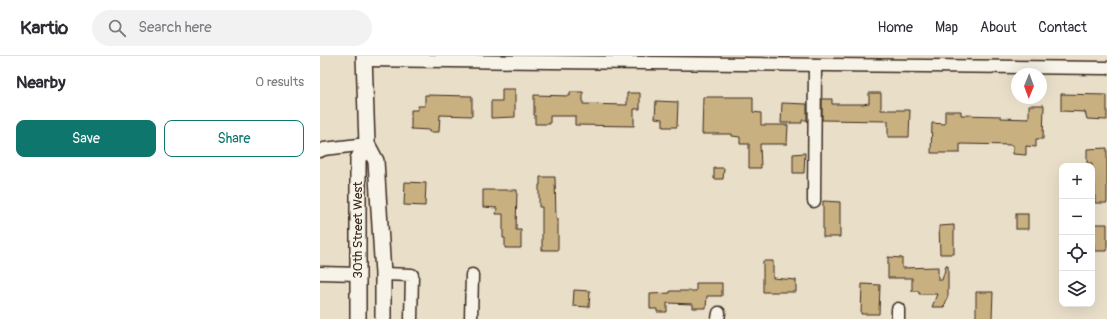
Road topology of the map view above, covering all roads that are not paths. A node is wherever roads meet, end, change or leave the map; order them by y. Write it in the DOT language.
graph roads {
  1 [pos="364,58"];
  2 [pos="815,65"];
  3 [pos="1107,68"];
  4 [pos="367,144"];
  5 [pos="320,150"];
  6 [pos="814,201"];
  7 [pos="320,273"];
  8 [pos="358,274"];
  9 [pos="383,274"];
  10 [pos="472,275"];
  11 [pos="358,319"];
  12 [pos="383,319"];
  13 [pos="411,319"];
  14 [pos="470,319"];
  1 -- 2 [label="street"];
  1 -- 4 [label="main road, 30th Street West"];
  2 -- 3 [label="street"];
  2 -- 6 [label="street"];
  4 -- 5 [label="street"];
  4 -- 8 [label="main road, 30th Street West"];
  4 -- 9 [label="main road, 30th Street West"];
  7 -- 8 [label="street"];
  8 -- 11 [label="main road, 30th Street West"];
  9 -- 12 [label="main road, 30th Street West"];
  9 -- 13 [label="street"];
  10 -- 14 [label="street"];
}
